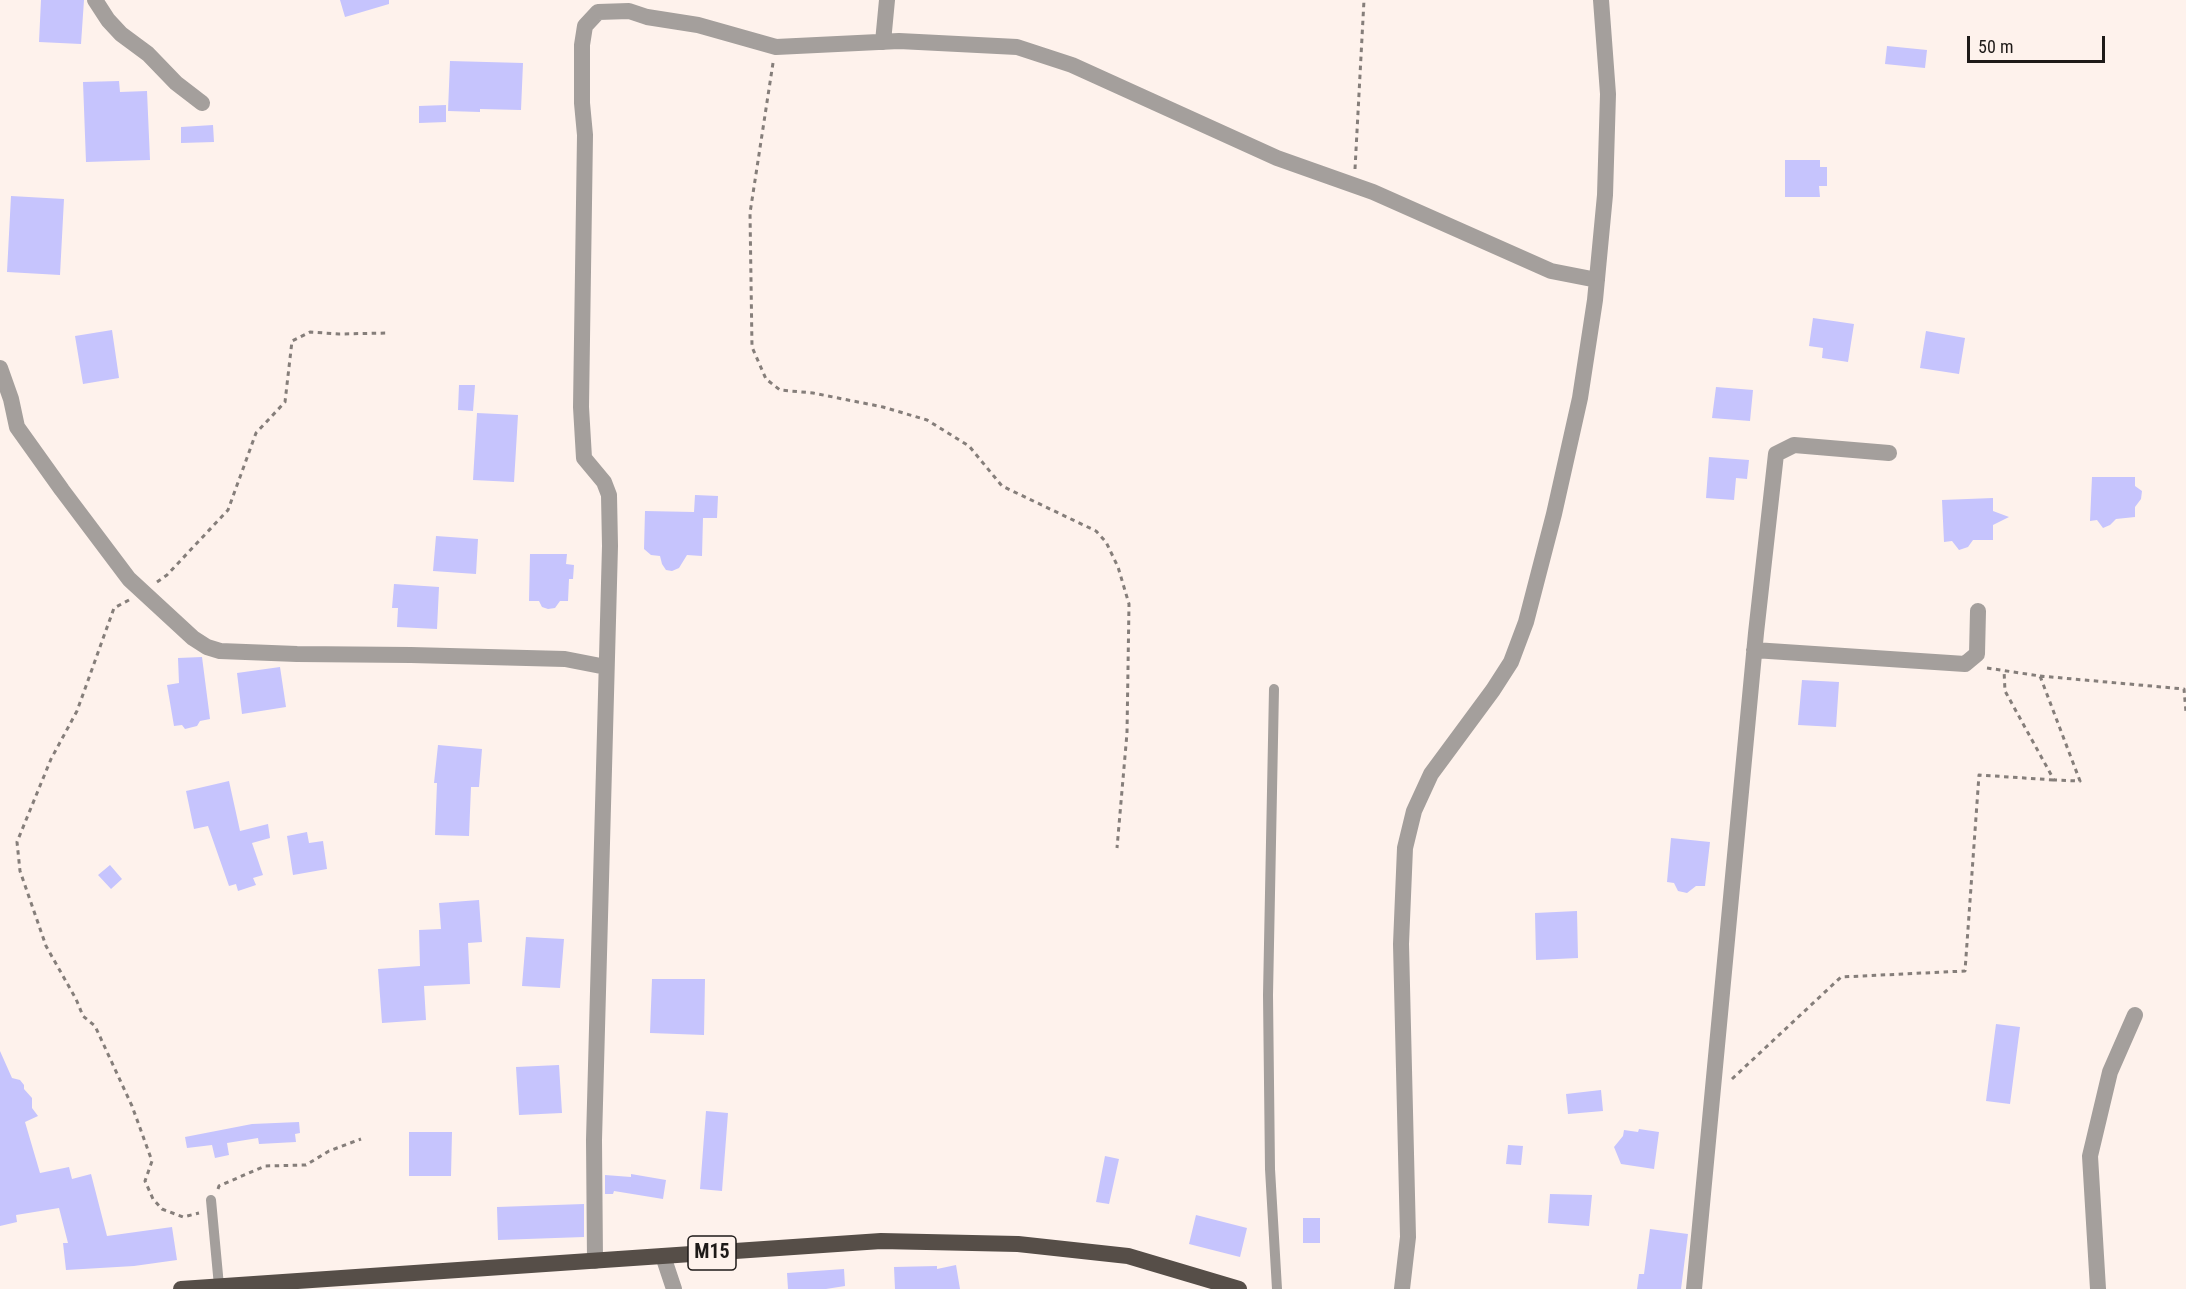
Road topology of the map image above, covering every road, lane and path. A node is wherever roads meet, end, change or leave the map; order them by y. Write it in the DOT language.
graph roads {
  1 [pos="95,0"];
  2 [pos="887,0"];
  3 [pos="1364,0"];
  4 [pos="1601,0"];
  5 [pos="594,6"];
  6 [pos="883,42"];
  7 [pos="776,47"];
  8 [pos="202,103"];
  9 [pos="1354,184"];
  10 [pos="1597,279"];
  11 [pos="388,333"];
  12 [pos="0,368"];
  13 [pos="1888,453"];
  14 [pos="144,592"];
  15 [pos="1978,611"];
  16 [pos="1754,650"];
  17 [pos="1965,664"];
  18 [pos="606,667"];
  19 [pos="2004,670"];
  20 [pos="2040,676"];
  21 [pos="1274,689"];
  22 [pos="2186,712"];
  23 [pos="2054,780"];
  24 [pos="1117,848"];
  25 [pos="2135,1015"];
  26 [pos="1713,1099"];
  27 [pos="362,1139"];
  28 [pos="211,1200"];
  29 [pos="663,1256"];
  30 [pos="595,1261"];
  31 [pos="219,1286"];
  32 [pos="263,1286"];
  33 [pos="181,1289"];
  34 [pos="674,1289"];
  35 [pos="1239,1289"];
  36 [pos="1277,1289"];
  37 [pos="1402,1289"];
  38 [pos="1694,1289"];
  39 [pos="2098,1289"];
  1 -- 8 [label="street"];
  2 -- 6 [label="street"];
  3 -- 9 [label="path"];
  4 -- 10 [label="street"];
  5 -- 7 [label="street"];
  5 -- 18 [label="street"];
  6 -- 7 [label="street"];
  6 -- 9 [label="street"];
  7 -- 24 [label="path"];
  9 -- 10 [label="street"];
  10 -- 37 [label="street"];
  11 -- 14 [label="path"];
  12 -- 14 [label="street"];
  13 -- 16 [label="street"];
  14 -- 18 [label="street"];
  14 -- 28 [label="path"];
  15 -- 17 [label="street"];
  16 -- 17 [label="street"];
  16 -- 26 [label="street"];
  17 -- 19 [label="path"];
  18 -- 30 [label="street"];
  19 -- 20 [label="path"];
  19 -- 23 [label="path"];
  20 -- 22 [label="path"];
  20 -- 23 [label="path"];
  21 -- 36 [label="lane"];
  23 -- 26 [label="path"];
  25 -- 39 [label="street"];
  26 -- 38 [label="street"];
  27 -- 28 [label="path"];
  28 -- 31 [label="lane"];
  29 -- 30 [label="highway, M15"];
  29 -- 34 [label="street"];
  29 -- 35 [label="highway, M15"];
  30 -- 32 [label="highway, M15"];
  31 -- 32 [label="highway, M15"];
  31 -- 33 [label="highway, M15"];
}
